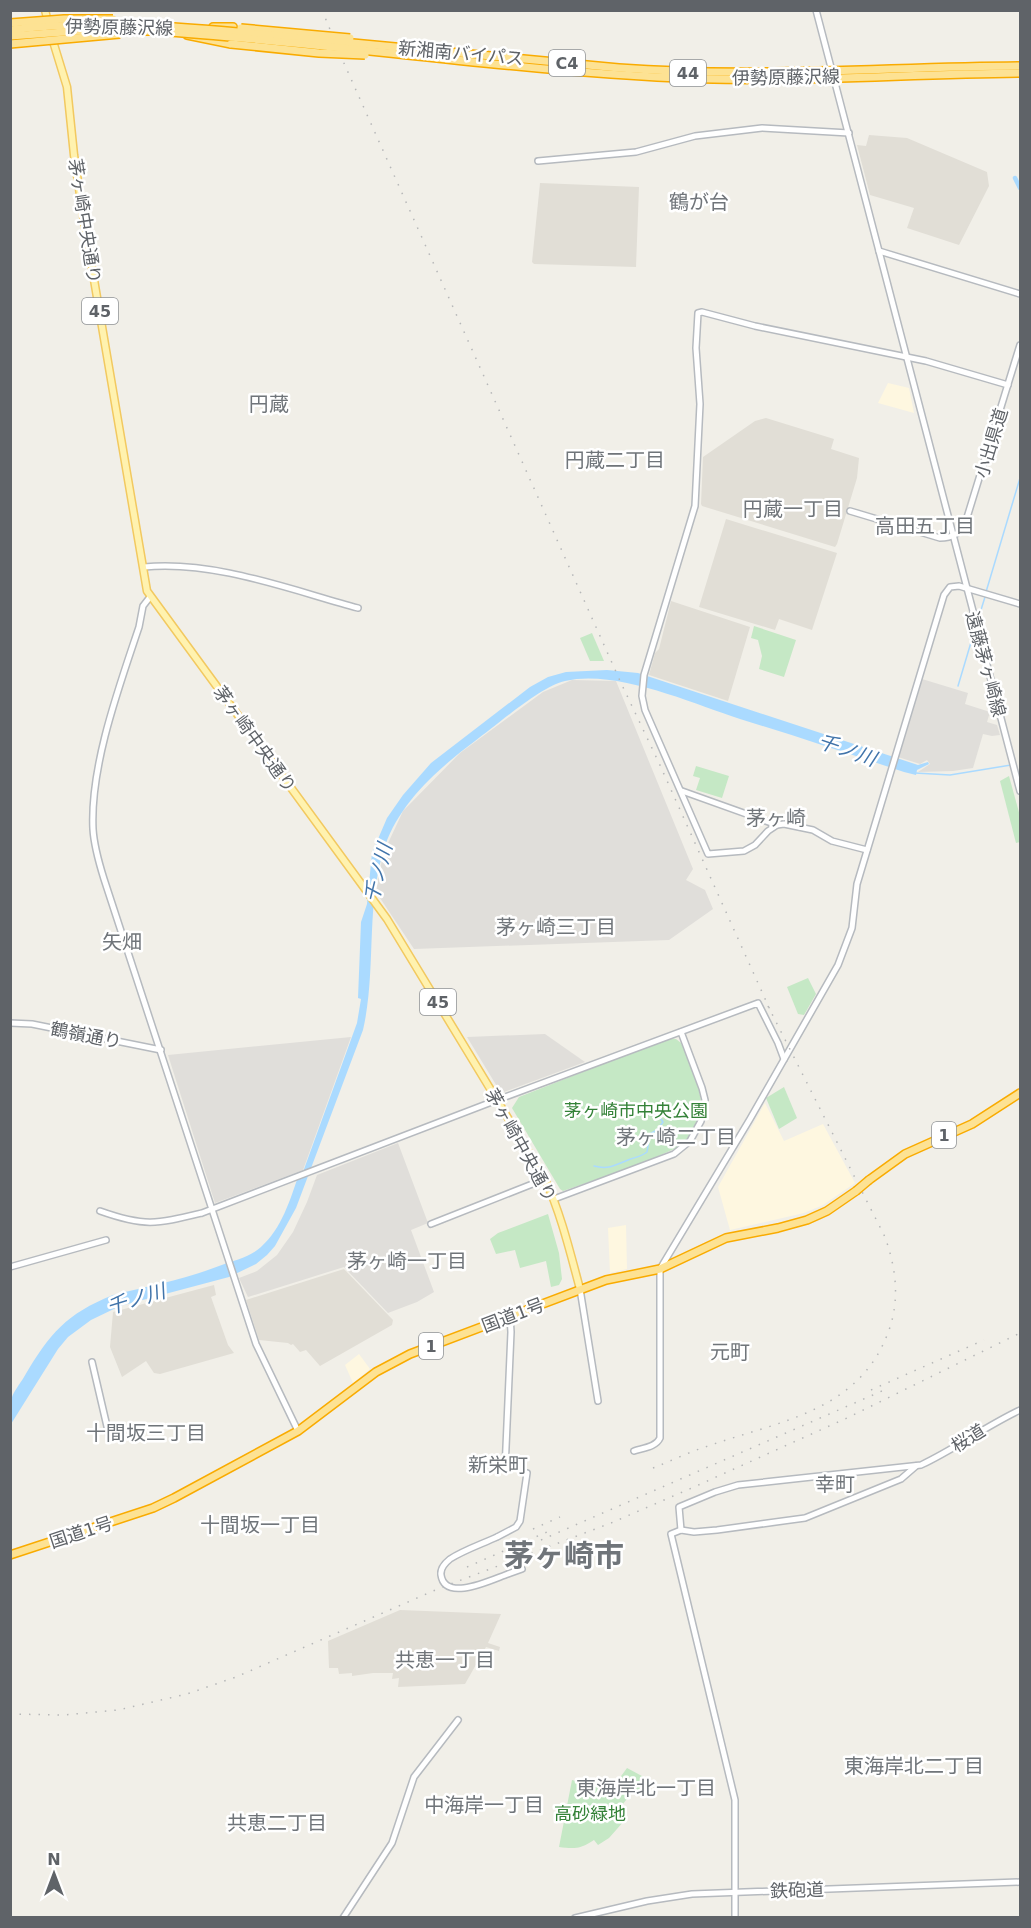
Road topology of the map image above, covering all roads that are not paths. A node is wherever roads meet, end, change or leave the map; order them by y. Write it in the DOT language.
graph roads {
  1 [pos="45,10"];
  2 [pos="816,10"];
  3 [pos="10,23"];
  4 [pos="10,29"];
  5 [pos="49,29"];
  6 [pos="207,29"];
  7 [pos="168,30"];
  8 [pos="10,36"];
  9 [pos="299,41"];
  10 [pos="10,44"];
  11 [pos="374,48"];
  12 [pos="435,51"];
  13 [pos="407,55"];
  14 [pos="1018,68"];
  15 [pos="832,74"];
  16 [pos="849,133"];
  17 [pos="538,161"];
  18 [pos="879,251"];
  19 [pos="1020,294"];
  20 [pos="1020,345"];
  21 [pos="906,356"];
  22 [pos="1008,385"];
  23 [pos="850,511"];
  24 [pos="953,536"];
  25 [pos="144,567"];
  26 [pos="966,587"];
  27 [pos="150,597"];
  28 [pos="1020,604"];
  29 [pos="358,608"];
  30 [pos="681,791"];
  31 [pos="1020,791"];
  32 [pos="777,825"];
  33 [pos="867,850"];
  34 [pos="10,1023"];
  35 [pos="681,1032"];
  36 [pos="160,1050"];
  37 [pos="784,1059"];
  38 [pos="1020,1093"];
  39 [pos="497,1100"];
  40 [pos="545,1179"];
  41 [pos="554,1199"];
  42 [pos="212,1209"];
  43 [pos="100,1211"];
  44 [pos="431,1224"];
  45 [pos="106,1240"];
  46 [pos="10,1267"];
  47 [pos="660,1269"];
  48 [pos="579,1289"];
  49 [pos="510,1316"];
  50 [pos="92,1362"];
  51 [pos="598,1401"];
  52 [pos="1020,1410"];
  53 [pos="298,1431"];
  54 [pos="109,1435"];
  55 [pos="634,1451"];
  56 [pos="916,1466"];
  57 [pos="504,1470"];
  58 [pos="527,1473"];
  59 [pos="681,1530"];
  60 [pos="10,1554"];
  61 [pos="522,1569"];
  62 [pos="458,1720"];
  63 [pos="1020,1882"];
  64 [pos="735,1893"];
  65 [pos="343,1917"];
  66 [pos="575,1917"];
  67 [pos="735,1917"];
  1 -- 5 [label="main road, 45"];
  2 -- 15 [label="street, 遠藤茅ヶ崎線"];
  3 -- 6 [label="highway, C4, bridge"];
  4 -- 5 [label="main road, 伊勢原藤沢線"];
  4 -- 6 [label="highway, 新湘南バイパス / C4, bridge"];
  5 -- 7 [label="main road, 伊勢原藤沢線"];
  5 -- 8 [label="main road, 伊勢原藤沢線"];
  5 -- 25 [label="main road, 茅ヶ崎中央通り / 45"];
  6 -- 12 [label="highway, 新湘南バイパス / C4, bridge"];
  7 -- 8 [label="highway, 新湘南バイパス / C4, bridge"];
  7 -- 9 [label="main road, 伊勢原藤沢線"];
  7 -- 10 [label="highway, C4, bridge"];
  7 -- 12 [label="highway, bridge"];
  7 -- 13 [label="highway, 新湘南バイパス / C4, bridge"];
  7 -- 13 [label="highway, bridge"];
  11 -- 15 [label="main road, 伊勢原藤沢線 / 44"];
  12 -- 14 [label="highway, 新湘南バイパス / C4, bridge"];
  13 -- 14 [label="highway, 新湘南バイパス / C4, bridge"];
  14 -- 15 [label="main road, 伊勢原藤沢線 / 44"];
  15 -- 16 [label="street, 遠藤茅ヶ崎線"];
  16 -- 17 [label="street"];
  16 -- 18 [label="street, 遠藤茅ヶ崎線"];
  18 -- 19 [label="street"];
  18 -- 21 [label="street, 遠藤茅ヶ崎線"];
  20 -- 22 [label="street, 小出県道"];
  21 -- 22 [label="street"];
  21 -- 24 [label="street, 遠藤茅ヶ崎線"];
  21 -- 30 [label="street"];
  22 -- 24 [label="street, 小出県道"];
  23 -- 24 [label="street"];
  24 -- 26 [label="street, 遠藤茅ヶ崎線"];
  25 -- 27 [label="main road, 茅ヶ崎中央通り / 45"];
  25 -- 29 [label="street"];
  26 -- 28 [label="street"];
  26 -- 31 [label="street, 遠藤茅ヶ崎線"];
  26 -- 33 [label="street"];
  27 -- 36 [label="street"];
  27 -- 39 [label="main road, 茅ヶ崎中央通り / 45"];
  30 -- 32 [label="street"];
  30 -- 32 [label="street"];
  32 -- 33 [label="street"];
  33 -- 37 [label="street"];
  34 -- 36 [label="street, 鶴嶺通り"];
  35 -- 37 [label="street"];
  35 -- 39 [label="street"];
  35 -- 41 [label="street"];
  36 -- 42 [label="street"];
  37 -- 47 [label="street"];
  38 -- 47 [label="highway, 国道1号 / 1, bridge"];
  39 -- 40 [label="main road, 茅ヶ崎中央通り / 45"];
  39 -- 42 [label="street"];
  40 -- 41 [label="main road, 茅ヶ崎中央通り / 45"];
  40 -- 44 [label="street"];
  41 -- 48 [label="main road, 茅ヶ崎中央通り / 45"];
  42 -- 43 [label="street"];
  42 -- 53 [label="street"];
  45 -- 46 [label="street"];
  47 -- 48 [label="highway, 国道1号 / 1"];
  47 -- 55 [label="street"];
  48 -- 49 [label="highway, 国道1号 / 1"];
  48 -- 51 [label="street, 茅ヶ崎中央通り"];
  49 -- 53 [label="highway, 国道1号 / 1"];
  49 -- 57 [label="street"];
  50 -- 54 [label="street"];
  52 -- 56 [label="street, 桜道"];
  53 -- 60 [label="highway, 国道1号 / 1"];
  56 -- 59 [label="street"];
  56 -- 59 [label="street"];
  58 -- 61 [label="street, bridge"];
  59 -- 64 [label="street"];
  62 -- 65 [label="street"];
  63 -- 64 [label="street, 鉄砲道"];
  64 -- 66 [label="street, 鉄砲道"];
  64 -- 67 [label="street"];
}
